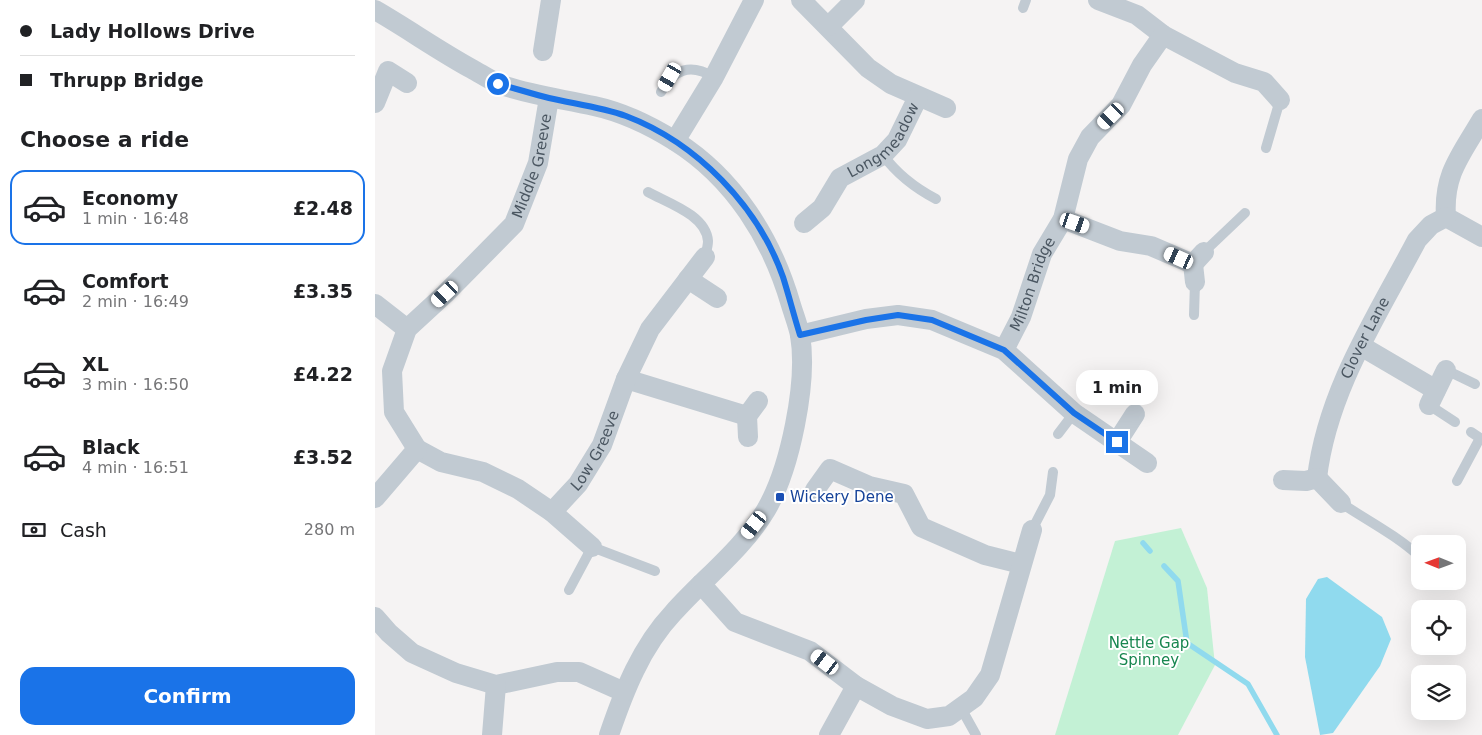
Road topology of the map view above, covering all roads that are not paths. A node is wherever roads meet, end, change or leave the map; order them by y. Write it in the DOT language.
graph roads {
  1 [pos="551,0"];
  2 [pos="754,0"];
  3 [pos="801,0"];
  4 [pos="855,0"];
  5 [pos="1098,0"];
  6 [pos="375,10"];
  7 [pos="829,26"];
  8 [pos="1163,35"];
  9 [pos="543,51"];
  10 [pos="714,77"];
  11 [pos="407,83"];
  12 [pos="661,92"];
  13 [pos="918,96"];
  14 [pos="549,98"];
  15 [pos="1280,100"];
  16 [pos="375,103"];
  17 [pos="946,108"];
  18 [pos="1480,129"];
  19 [pos="675,141"];
  20 [pos="1266,148"];
  21 [pos="883,155"];
  22 [pos="648,192"];
  23 [pos="936,199"];
  24 [pos="1245,213"];
  25 [pos="1446,217"];
  26 [pos="1063,219"];
  27 [pos="804,223"];
  28 [pos="1482,237"];
  29 [pos="705,257"];
  30 [pos="1197,266"];
  31 [pos="688,280"];
  32 [pos="717,298"];
  33 [pos="375,304"];
  34 [pos="1194,315"];
  35 [pos="407,329"];
  36 [pos="800,335"];
  37 [pos="1361,346"];
  38 [pos="1004,350"];
  39 [pos="1446,370"];
  40 [pos="626,379"];
  41 [pos="1475,384"];
  42 [pos="1432,398"];
  43 [pos="1074,413"];
  44 [pos="1135,414"];
  45 [pos="1455,422"];
  46 [pos="1471,432"];
  47 [pos="1058,434"];
  48 [pos="748,437"];
  49 [pos="1117,442"];
  50 [pos="417,449"];
  51 [pos="1147,463"];
  52 [pos="1053,472"];
  53 [pos="1317,478"];
  54 [pos="1283,480"];
  55 [pos="1457,481"];
  56 [pos="815,490"];
  57 [pos="375,498"];
  58 [pos="1341,502"];
  59 [pos="552,512"];
  60 [pos="1032,530"];
  61 [pos="592,547"];
  62 [pos="1411,549"];
  63 [pos="1021,564"];
  64 [pos="655,571"];
  65 [pos="701,584"];
  66 [pos="569,590"];
  67 [pos="375,616"];
  68 [pos="496,685"];
  69 [pos="856,686"];
  70 [pos="624,692"];
  71 [pos="961,708"];
  72 [pos="492,735"];
  73 [pos="609,735"];
  74 [pos="829,735"];
  75 [pos="976,735"];
  1 -- 9 [label="street"];
  2 -- 10 [label="street"];
  3 -- 7 [label="street, Longmeadow"];
  4 -- 7 [label="street"];
  5 -- 8 [label="street"];
  6 -- 14 [label="street"];
  7 -- 13 [label="street, Longmeadow"];
  8 -- 15 [label="street"];
  8 -- 26 [label="street, Milton Bridge"];
  10 -- 12 [label="lane"];
  10 -- 19 [label="street"];
  11 -- 16 [label="street"];
  13 -- 17 [label="street, Longmeadow"];
  13 -- 21 [label="street, Longmeadow"];
  14 -- 19 [label="street"];
  14 -- 35 [label="street, Middle Greeve"];
  15 -- 20 [label="lane"];
  18 -- 25 [label="street"];
  19 -- 36 [label="street"];
  21 -- 23 [label="lane"];
  21 -- 27 [label="street, Longmeadow"];
  22 -- 29 [label="lane"];
  24 -- 30 [label="lane"];
  25 -- 28 [label="street"];
  25 -- 37 [label="street, Clover Lane"];
  26 -- 30 [label="street, Milton Bridge"];
  26 -- 38 [label="street, Milton Bridge"];
  29 -- 31 [label="street, Low Greeve"];
  30 -- 34 [label="lane"];
  31 -- 32 [label="street"];
  31 -- 40 [label="street, Low Greeve"];
  33 -- 35 [label="street"];
  35 -- 50 [label="street, Middle Greeve"];
  36 -- 38 [label="street"];
  36 -- 65 [label="street"];
  37 -- 42 [label="street"];
  37 -- 53 [label="street, Clover Lane"];
  38 -- 43 [label="street"];
  39 -- 41 [label="lane"];
  39 -- 42 [label="street"];
  40 -- 48 [label="street"];
  40 -- 59 [label="street, Low Greeve"];
  42 -- 45 [label="lane"];
  43 -- 47 [label="lane"];
  43 -- 49 [label="street"];
  44 -- 49 [label="street"];
  46 -- 55 [label="lane"];
  49 -- 51 [label="street"];
  50 -- 57 [label="street"];
  50 -- 59 [label="street, Middle Greeve"];
  52 -- 60 [label="lane"];
  53 -- 54 [label="street"];
  53 -- 58 [label="street"];
  56 -- 63 [label="street"];
  58 -- 62 [label="lane"];
  59 -- 61 [label="street, Middle Greeve"];
  60 -- 63 [label="street"];
  61 -- 64 [label="lane"];
  61 -- 66 [label="lane"];
  63 -- 71 [label="street"];
  65 -- 69 [label="street"];
  65 -- 70 [label="street"];
  67 -- 68 [label="street"];
  68 -- 70 [label="street"];
  68 -- 72 [label="street"];
  69 -- 71 [label="street"];
  69 -- 74 [label="street"];
  70 -- 73 [label="street"];
  71 -- 75 [label="lane"];
}
